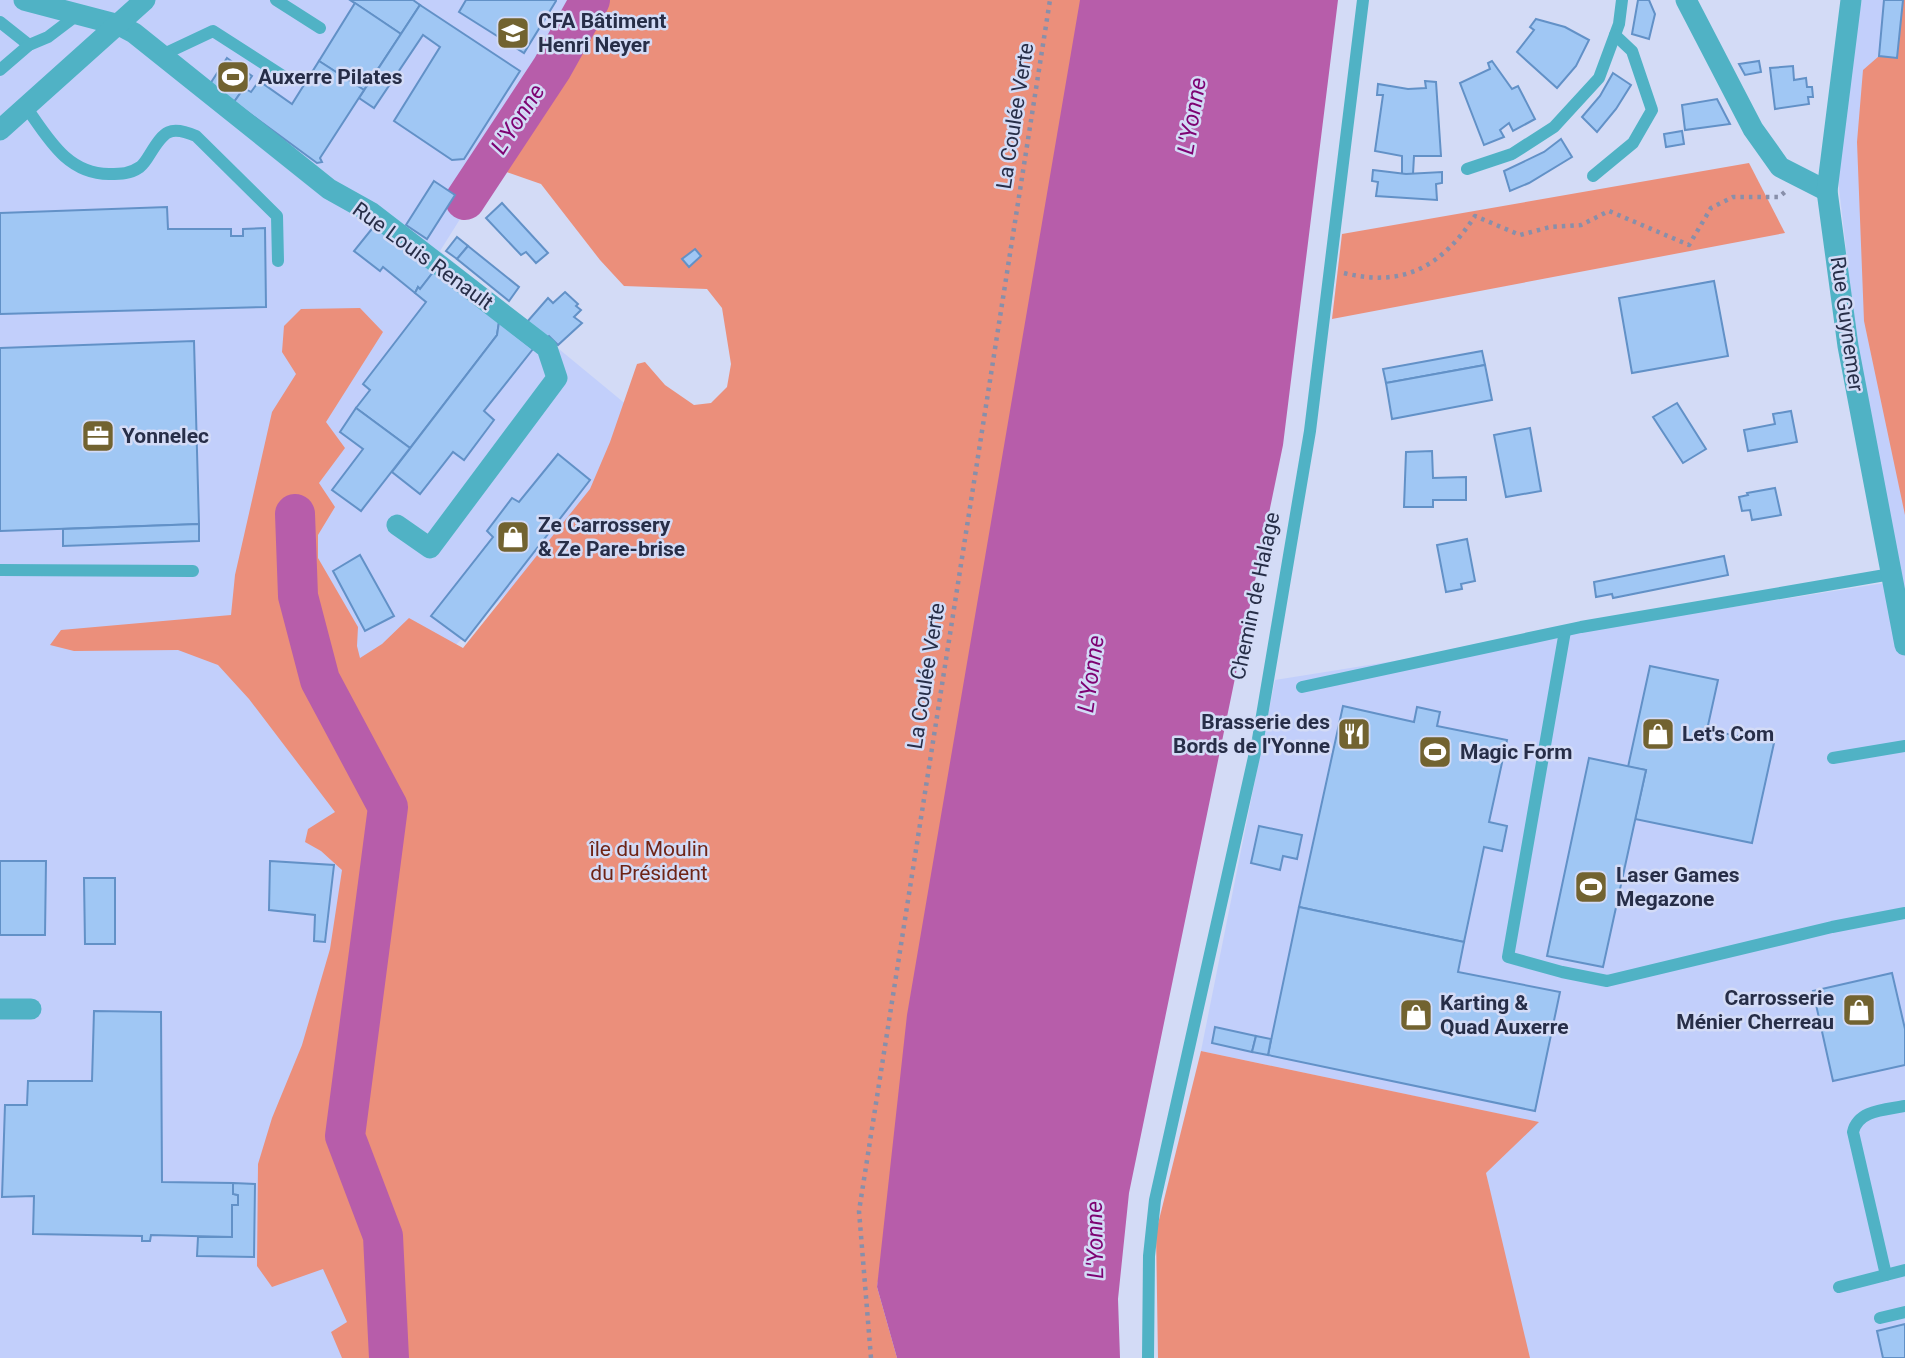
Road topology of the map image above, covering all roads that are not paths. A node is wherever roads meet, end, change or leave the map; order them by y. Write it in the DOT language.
graph roads {
  1 [pos="145,0"];
  2 [pos="276,0"];
  3 [pos="1363,0"];
  4 [pos="1622,0"];
  5 [pos="1686,0"];
  6 [pos="1851,0"];
  7 [pos="31,1"];
  8 [pos="65,8"];
  9 [pos="0,22"];
  10 [pos="120,25"];
  11 [pos="320,28"];
  12 [pos="1615,35"];
  13 [pos="29,45"];
  14 [pos="162,55"];
  15 [pos="0,70"];
  16 [pos="283,76"];
  17 [pos="26,107"];
  18 [pos="0,130"];
  19 [pos="1467,169"];
  20 [pos="1593,176"];
  21 [pos="1827,191"];
  22 [pos="278,261"];
  23 [pos="397,525"];
  24 [pos="0,570"];
  25 [pos="192,571"];
  26 [pos="1891,575"];
  27 [pos="1565,631"];
  28 [pos="1905,645"];
  29 [pos="1302,687"];
  30 [pos="1905,746"];
  31 [pos="1833,758"];
  32 [pos="1905,914"];
  33 [pos="0,1009"];
  34 [pos="31,1009"];
  35 [pos="1905,1106"];
  36 [pos="1905,1270"];
  37 [pos="1886,1275"];
  38 [pos="1839,1287"];
  39 [pos="1905,1312"];
  40 [pos="1881,1318"];
  41 [pos="1148,1358"];
  1 -- 10 [label="street"];
  2 -- 11 [label="lane"];
  3 -- 41 [label="lane"];
  4 -- 12 [label="lane"];
  5 -- 21 [label="street"];
  6 -- 21 [label="street, Rue Guynemer"];
  7 -- 8 [label="street, Rue Louis Renault"];
  8 -- 10 [label="street, Rue Louis Renault"];
  8 -- 13 [label="lane"];
  9 -- 13 [label="lane"];
  10 -- 14 [label="street, Rue Louis Renault"];
  10 -- 17 [label="street"];
  12 -- 19 [label="lane"];
  12 -- 20 [label="lane"];
  13 -- 15 [label="lane"];
  14 -- 16 [label="lane"];
  14 -- 23 [label="street, Rue Louis Renault"];
  17 -- 18 [label="street"];
  17 -- 22 [label="lane"];
  21 -- 26 [label="street, Rue Guynemer"];
  24 -- 25 [label="lane"];
  26 -- 27 [label="lane"];
  26 -- 28 [label="street, Rue Guynemer"];
  27 -- 29 [label="lane"];
  27 -- 32 [label="lane"];
  30 -- 31 [label="lane"];
  33 -- 34 [label="street"];
  35 -- 37 [label="lane"];
  36 -- 37 [label="lane"];
  37 -- 38 [label="lane"];
  39 -- 40 [label="lane"];
}
